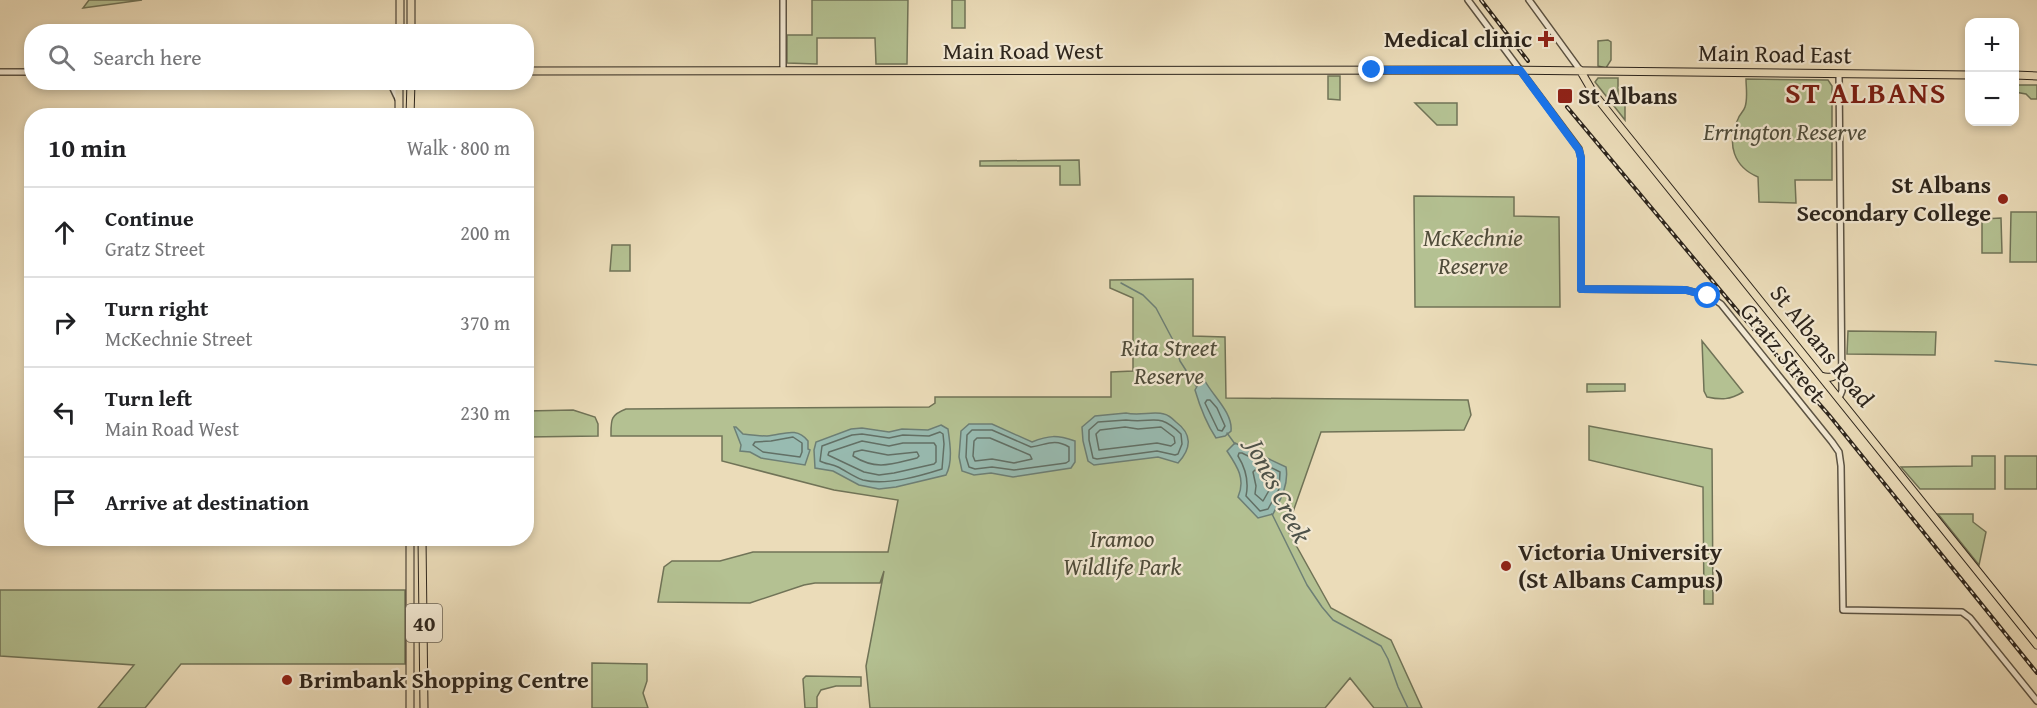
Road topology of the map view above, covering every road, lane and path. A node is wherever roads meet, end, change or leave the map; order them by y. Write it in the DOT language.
graph roads {
  1 [pos="400,0"];
  2 [pos="411,0"];
  3 [pos="783,0"];
  4 [pos="1468,0"];
  5 [pos="1528,0"];
  6 [pos="400,24"];
  7 [pos="411,24"];
  8 [pos="783,70"];
  9 [pos="1520,70"];
  10 [pos="1580,70"];
  11 [pos="534,71"];
  12 [pos="0,72"];
  13 [pos="24,72"];
  14 [pos="1839,74"];
  15 [pos="1965,75"];
  16 [pos="2019,75"];
  17 [pos="2037,76"];
  18 [pos="393,90"];
  19 [pos="399,90"];
  20 [pos="411,90"];
  21 [pos="399,104"];
  22 [pos="399,108"];
  23 [pos="410,108"];
  24 [pos="1841,369"];
  25 [pos="1821,376"];
  26 [pos="1839,398"];
  27 [pos="410,546"];
  28 [pos="422,546"];
  29 [pos="2037,645"];
  30 [pos="2037,701"];
  31 [pos="410,708"];
  32 [pos="424,708"];
  1 -- 6 [label="main road"];
  2 -- 7 [label="main road"];
  3 -- 8 [label="street"];
  4 -- 9 [label="street"];
  5 -- 10 [label="street"];
  8 -- 9 [label="main road, Main Road West"];
  8 -- 11 [label="main road, Main Road West"];
  9 -- 10 [label="main road, Main Road West"];
  9 -- 30 [label="street, Gratz Street"];
  10 -- 14 [label="main road, Main Road East"];
  10 -- 25 [label="main road, St Albans Road"];
  12 -- 13 [label="street"];
  14 -- 15 [label="main road, Main Road East"];
  14 -- 24 [label="street"];
  16 -- 17 [label="main road"];
  18 -- 21 [label="street"];
  19 -- 21 [label="main road"];
  20 -- 23 [label="main road"];
  21 -- 22 [label="main road"];
  24 -- 25 [label="main road"];
  24 -- 26 [label="street"];
  25 -- 26 [label="main road, St Albans Road"];
  26 -- 29 [label="main road, St Albans Road"];
  27 -- 31 [label="main road, 40"];
  28 -- 32 [label="main road, 40"];
}
